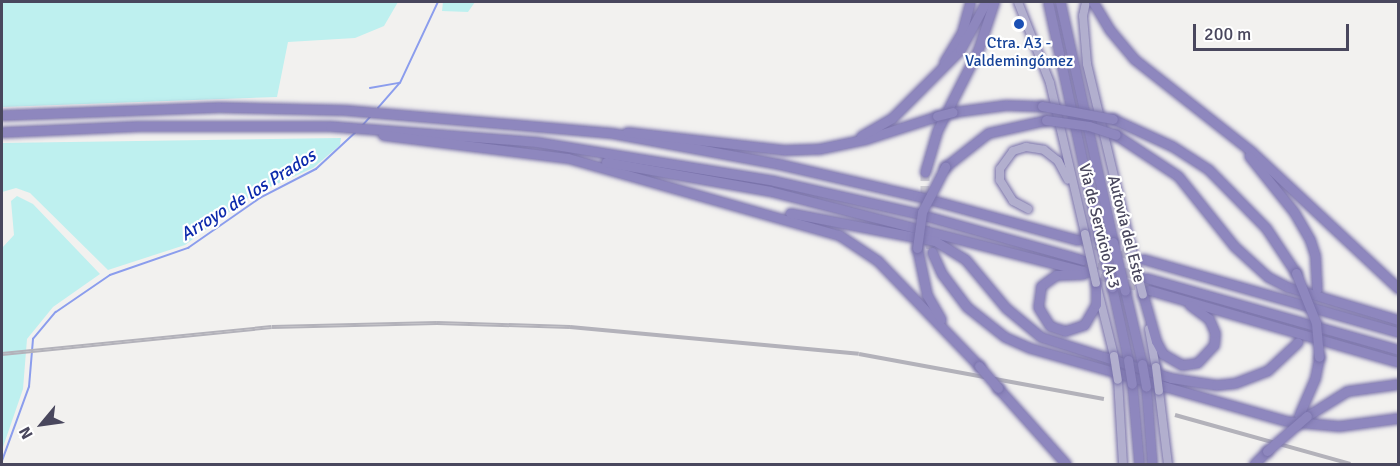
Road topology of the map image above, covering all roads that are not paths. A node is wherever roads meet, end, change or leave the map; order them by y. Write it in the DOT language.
graph roads {
  1 [pos="970,2"];
  2 [pos="986,2"];
  3 [pos="994,2"];
  4 [pos="1018,2"];
  5 [pos="1048,2"];
  6 [pos="1060,2"];
  7 [pos="1086,2"];
  8 [pos="1093,2"];
  9 [pos="933,78"];
  10 [pos="2,115"];
  11 [pos="330,126"];
  12 [pos="1225,130"];
  13 [pos="2,132"];
  14 [pos="876,132"];
  15 [pos="612,133"];
  16 [pos="568,158"];
  17 [pos="925,172"];
  18 [pos="1077,203"];
  19 [pos="742,205"];
  20 [pos="1028,209"];
  21 [pos="1081,237"];
  22 [pos="932,252"];
  23 [pos="1143,259"];
  24 [pos="1083,260"];
  25 [pos="1146,278"];
  26 [pos="1096,283"];
  27 [pos="1398,288"];
  28 [pos="1317,289"];
  29 [pos="1146,293"];
  30 [pos="1160,293"];
  31 [pos="1398,320"];
  32 [pos="1398,332"];
  33 [pos="1298,342"];
  34 [pos="1398,350"];
  35 [pos="965,351"];
  36 [pos="1398,362"];
  37 [pos="1398,384"];
  38 [pos="1303,416"];
  39 [pos="1398,418"];
  40 [pos="1066,465"];
  41 [pos="1122,465"];
  42 [pos="1139,465"];
  43 [pos="1152,465"];
  44 [pos="1168,465"];
  45 [pos="1254,465"];
  1 -- 9 [label="highway"];
  2 -- 9 [label="highway"];
  3 -- 17 [label="highway"];
  4 -- 18 [label="main road, Vía de Servicio A-3"];
  5 -- 42 [label="highway, Autovía del Este, bridge"];
  6 -- 43 [label="highway, Autovía del Este, bridge"];
  7 -- 29 [label="main road, Vía de Servicio A-3, bridge"];
  8 -- 12 [label="highway"];
  9 -- 14 [label="highway"];
  10 -- 15 [label="highway"];
  11 -- 13 [label="highway"];
  11 -- 16 [label="highway"];
  11 -- 24 [label="highway"];
  12 -- 27 [label="highway"];
  12 -- 28 [label="highway"];
  14 -- 15 [label="highway"];
  14 -- 38 [label="highway, bridge"];
  15 -- 21 [label="highway"];
  16 -- 19 [label="highway"];
  16 -- 26 [label="highway"];
  18 -- 20 [label="main road"];
  18 -- 21 [label="main road, Vía de Servicio A-3"];
  19 -- 33 [label="highway"];
  19 -- 35 [label="highway"];
  21 -- 26 [label="main road, Vía de Servicio A-3, bridge"];
  22 -- 39 [label="highway"];
  23 -- 32 [label="highway"];
  25 -- 34 [label="highway"];
  26 -- 41 [label="main road, Vía de Servicio A-3, bridge"];
  29 -- 30 [label="highway"];
  29 -- 30 [label="highway"];
  29 -- 44 [label="main road, Vía de Servicio A-3, bridge"];
  30 -- 36 [label="highway"];
  31 -- 35 [label="highway, bridge"];
  35 -- 40 [label="highway, bridge"];
  37 -- 38 [label="highway"];
  38 -- 45 [label="highway, bridge"];
}
